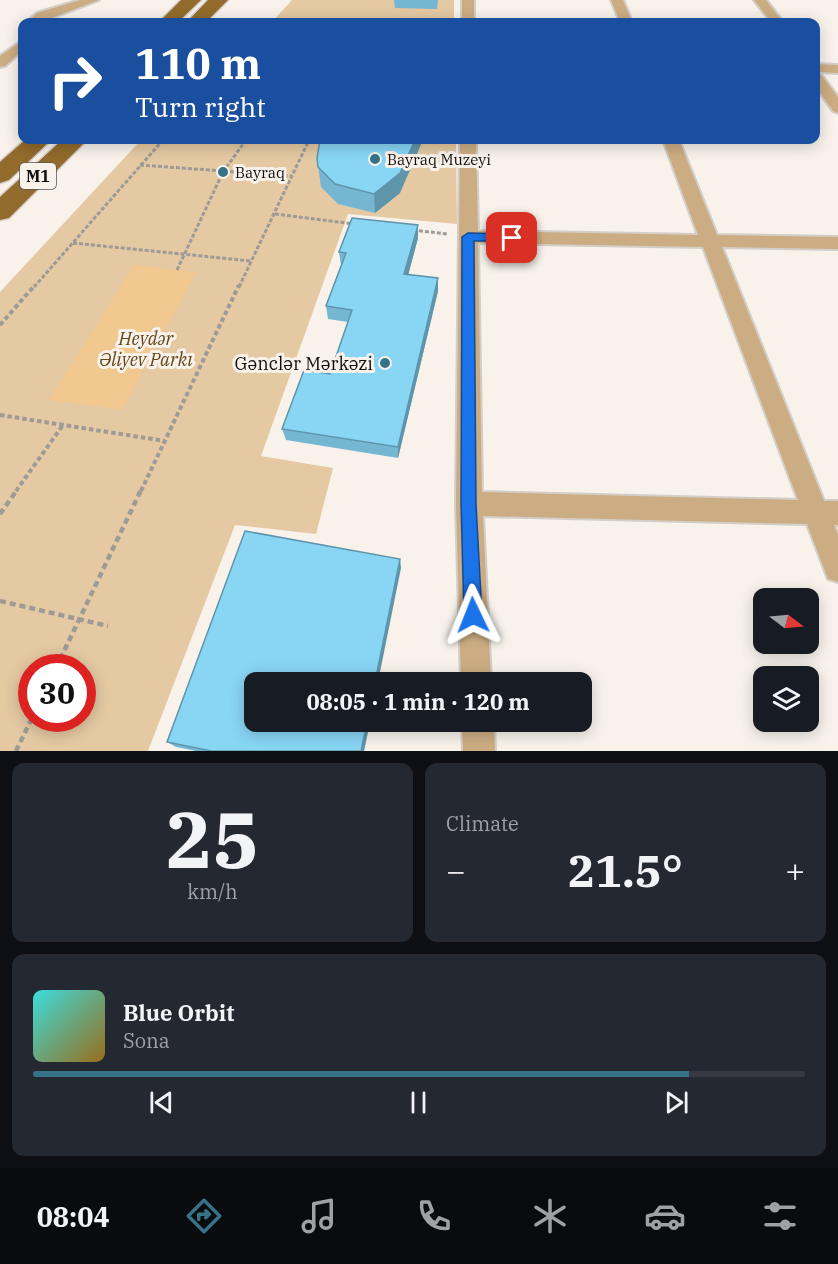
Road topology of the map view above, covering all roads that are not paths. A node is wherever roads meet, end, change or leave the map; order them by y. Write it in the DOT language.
graph roads {
  1 [pos="93,0"];
  2 [pos="192,0"];
  3 [pos="219,0"];
  4 [pos="468,0"];
  5 [pos="617,0"];
  6 [pos="760,0"];
  7 [pos="39,18"];
  8 [pos="172,18"];
  9 [pos="200,18"];
  10 [pos="468,18"];
  11 [pos="624,18"];
  12 [pos="774,18"];
  13 [pos="18,48"];
  14 [pos="0,63"];
  15 [pos="820,68"];
  16 [pos="838,69"];
  17 [pos="820,82"];
  18 [pos="838,108"];
  19 [pos="35,144"];
  20 [pos="71,144"];
  21 [pos="468,144"];
  22 [pos="673,144"];
  23 [pos="0,175"];
  24 [pos="0,212"];
  25 [pos="468,237"];
  26 [pos="710,242"];
  27 [pos="838,243"];
  28 [pos="469,504"];
  29 [pos="827,512"];
  30 [pos="838,569"];
  31 [pos="476,672"];
  32 [pos="478,732"];
  33 [pos="479,751"];
  1 -- 7 [label="street"];
  2 -- 8 [label="highway"];
  3 -- 9 [label="highway"];
  4 -- 10 [label="street"];
  5 -- 11 [label="street"];
  6 -- 12 [label="street"];
  13 -- 14 [label="street"];
  15 -- 16 [label="street"];
  17 -- 18 [label="street"];
  19 -- 23 [label="highway, M1"];
  20 -- 24 [label="highway, M1"];
  21 -- 25 [label="street"];
  22 -- 26 [label="street"];
  25 -- 26 [label="street"];
  25 -- 28 [label="street"];
  26 -- 27 [label="street"];
  26 -- 29 [label="street"];
  28 -- 29 [label="street"];
  28 -- 31 [label="street"];
  29 -- 30 [label="street"];
  32 -- 33 [label="street"];
}
